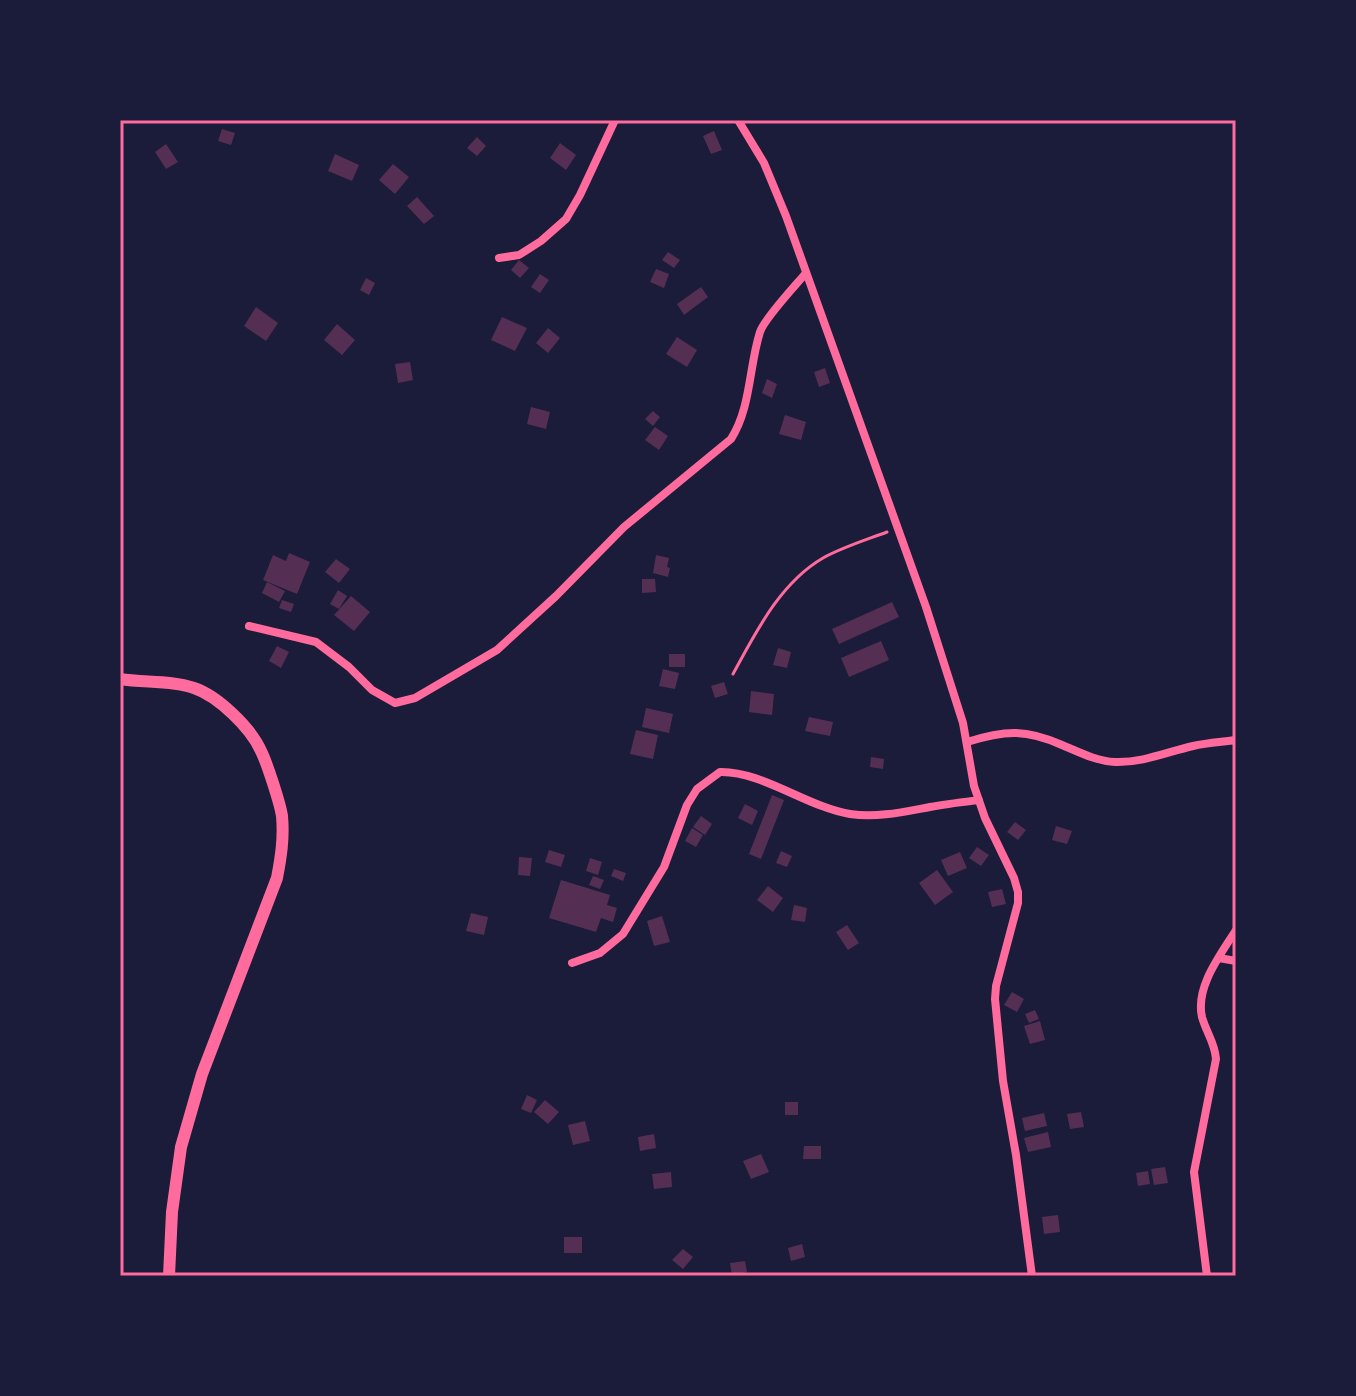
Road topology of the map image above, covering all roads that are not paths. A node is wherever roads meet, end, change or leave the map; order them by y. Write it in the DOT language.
graph roads {
  1 [pos="615,120"];
  2 [pos="738,120"];
  3 [pos="499,258"];
  4 [pos="806,273"];
  5 [pos="249,626"];
  6 [pos="120,679"];
  7 [pos="1236,740"];
  8 [pos="967,742"];
  9 [pos="979,800"];
  10 [pos="1236,930"];
  11 [pos="1219,958"];
  12 [pos="1236,961"];
  13 [pos="572,963"];
  14 [pos="169,1276"];
  15 [pos="1032,1276"];
  16 [pos="1207,1276"];
  1 -- 3 [label="street"];
  2 -- 4 [label="street"];
  4 -- 5 [label="street"];
  4 -- 8 [label="street"];
  6 -- 14 [label="main road"];
  7 -- 8 [label="street"];
  8 -- 9 [label="street"];
  9 -- 13 [label="street"];
  9 -- 15 [label="street"];
  10 -- 11 [label="street"];
  11 -- 12 [label="street"];
  11 -- 16 [label="street"];
}
